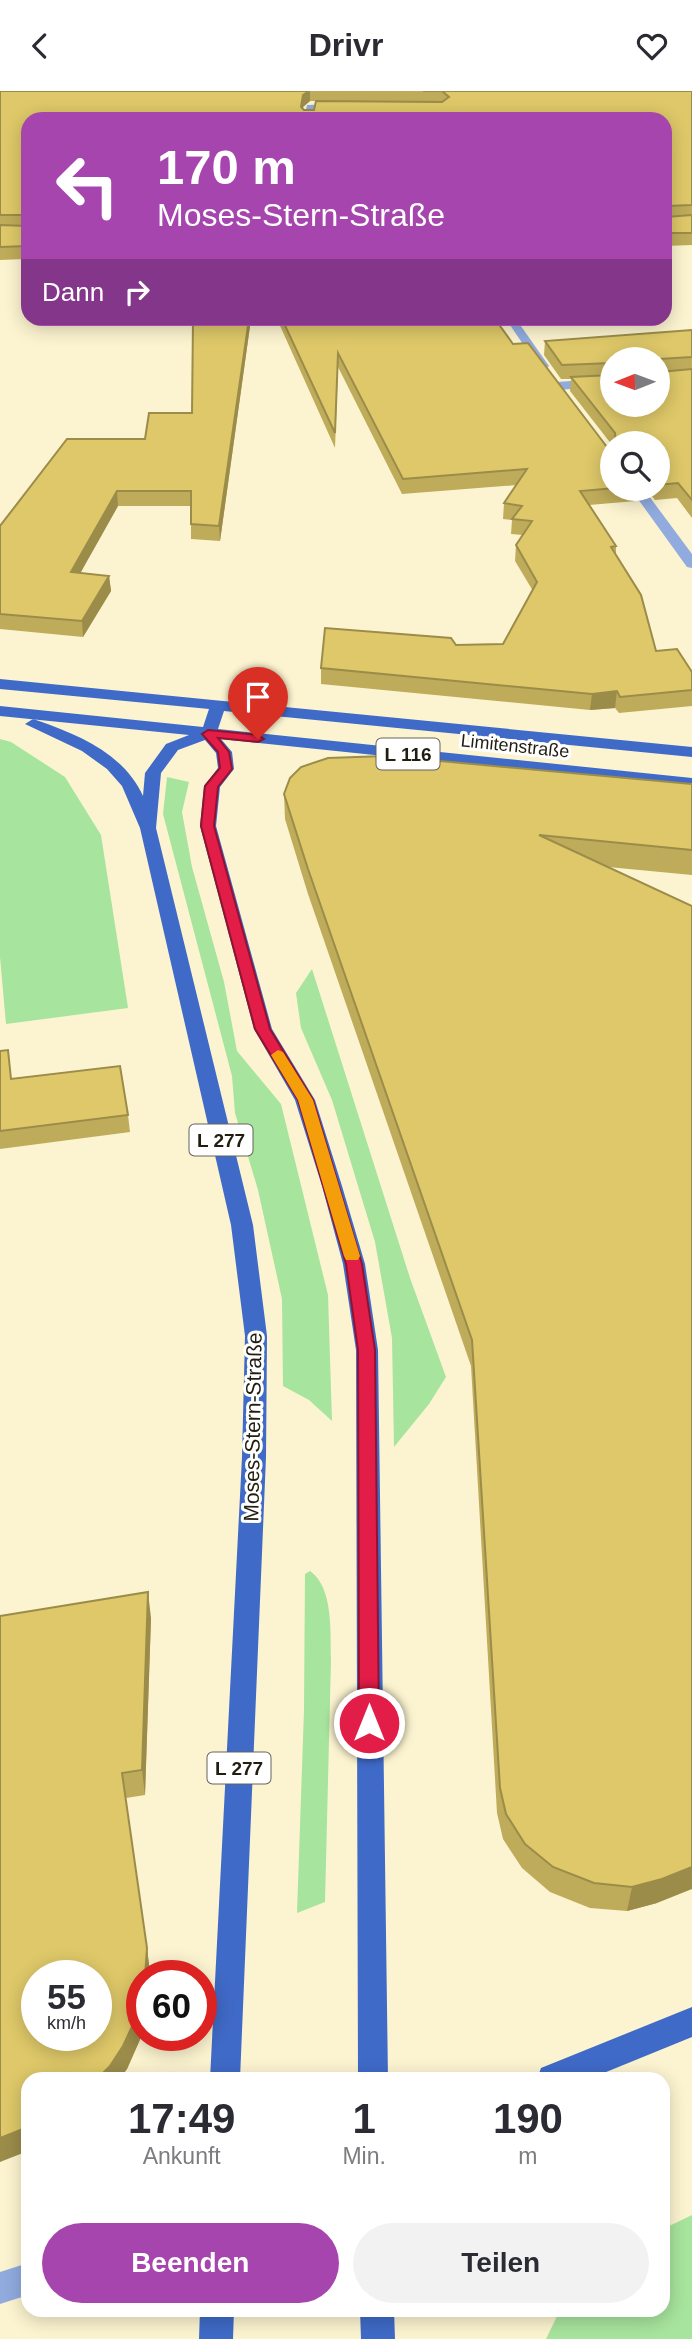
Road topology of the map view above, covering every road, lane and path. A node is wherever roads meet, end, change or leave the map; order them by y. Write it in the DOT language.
graph roads {
  1 [pos="349,107"];
  2 [pos="309,112"];
  3 [pos="515,326"];
  4 [pos="600,383"];
  5 [pos="556,386"];
  6 [pos="568,400"];
  7 [pos="646,501"];
  8 [pos="692,564"];
  9 [pos="0,684"];
  10 [pos="218,707"];
  11 [pos="0,713"];
  12 [pos="208,734"];
  13 [pos="692,752"];
  14 [pos="692,783"];
  15 [pos="148,828"];
  16 [pos="692,2022"];
  17 [pos="225,2072"];
  18 [pos="373,2072"];
  19 [pos="569,2072"];
  20 [pos="21,2281"];
  21 [pos="0,2288"];
  22 [pos="217,2317"];
  23 [pos="377,2317"];
  24 [pos="216,2339"];
  25 [pos="377,2339"];
  1 -- 2 [label="street"];
  3 -- 5 [label="street"];
  4 -- 5 [label="street"];
  5 -- 6 [label="street"];
  7 -- 8 [label="street"];
  9 -- 10 [label="main road, Limitenstraße / L 116"];
  10 -- 12 [label="main road"];
  10 -- 13 [label="main road, Limitenstraße / L 116"];
  11 -- 12 [label="main road, Limitenstraße / L 116"];
  11 -- 15 [label="main road, L 116"];
  12 -- 14 [label="main road, Limitenstraße / L 116"];
  12 -- 15 [label="main road, Moses-Stern-Straße / L 277"];
  12 -- 18 [label="main road"];
  15 -- 17 [label="main road, Moses-Stern-Straße / L 277"];
  16 -- 19 [label="main road"];
  20 -- 21 [label="street"];
  22 -- 24 [label="main road"];
  23 -- 25 [label="main road"];
}
